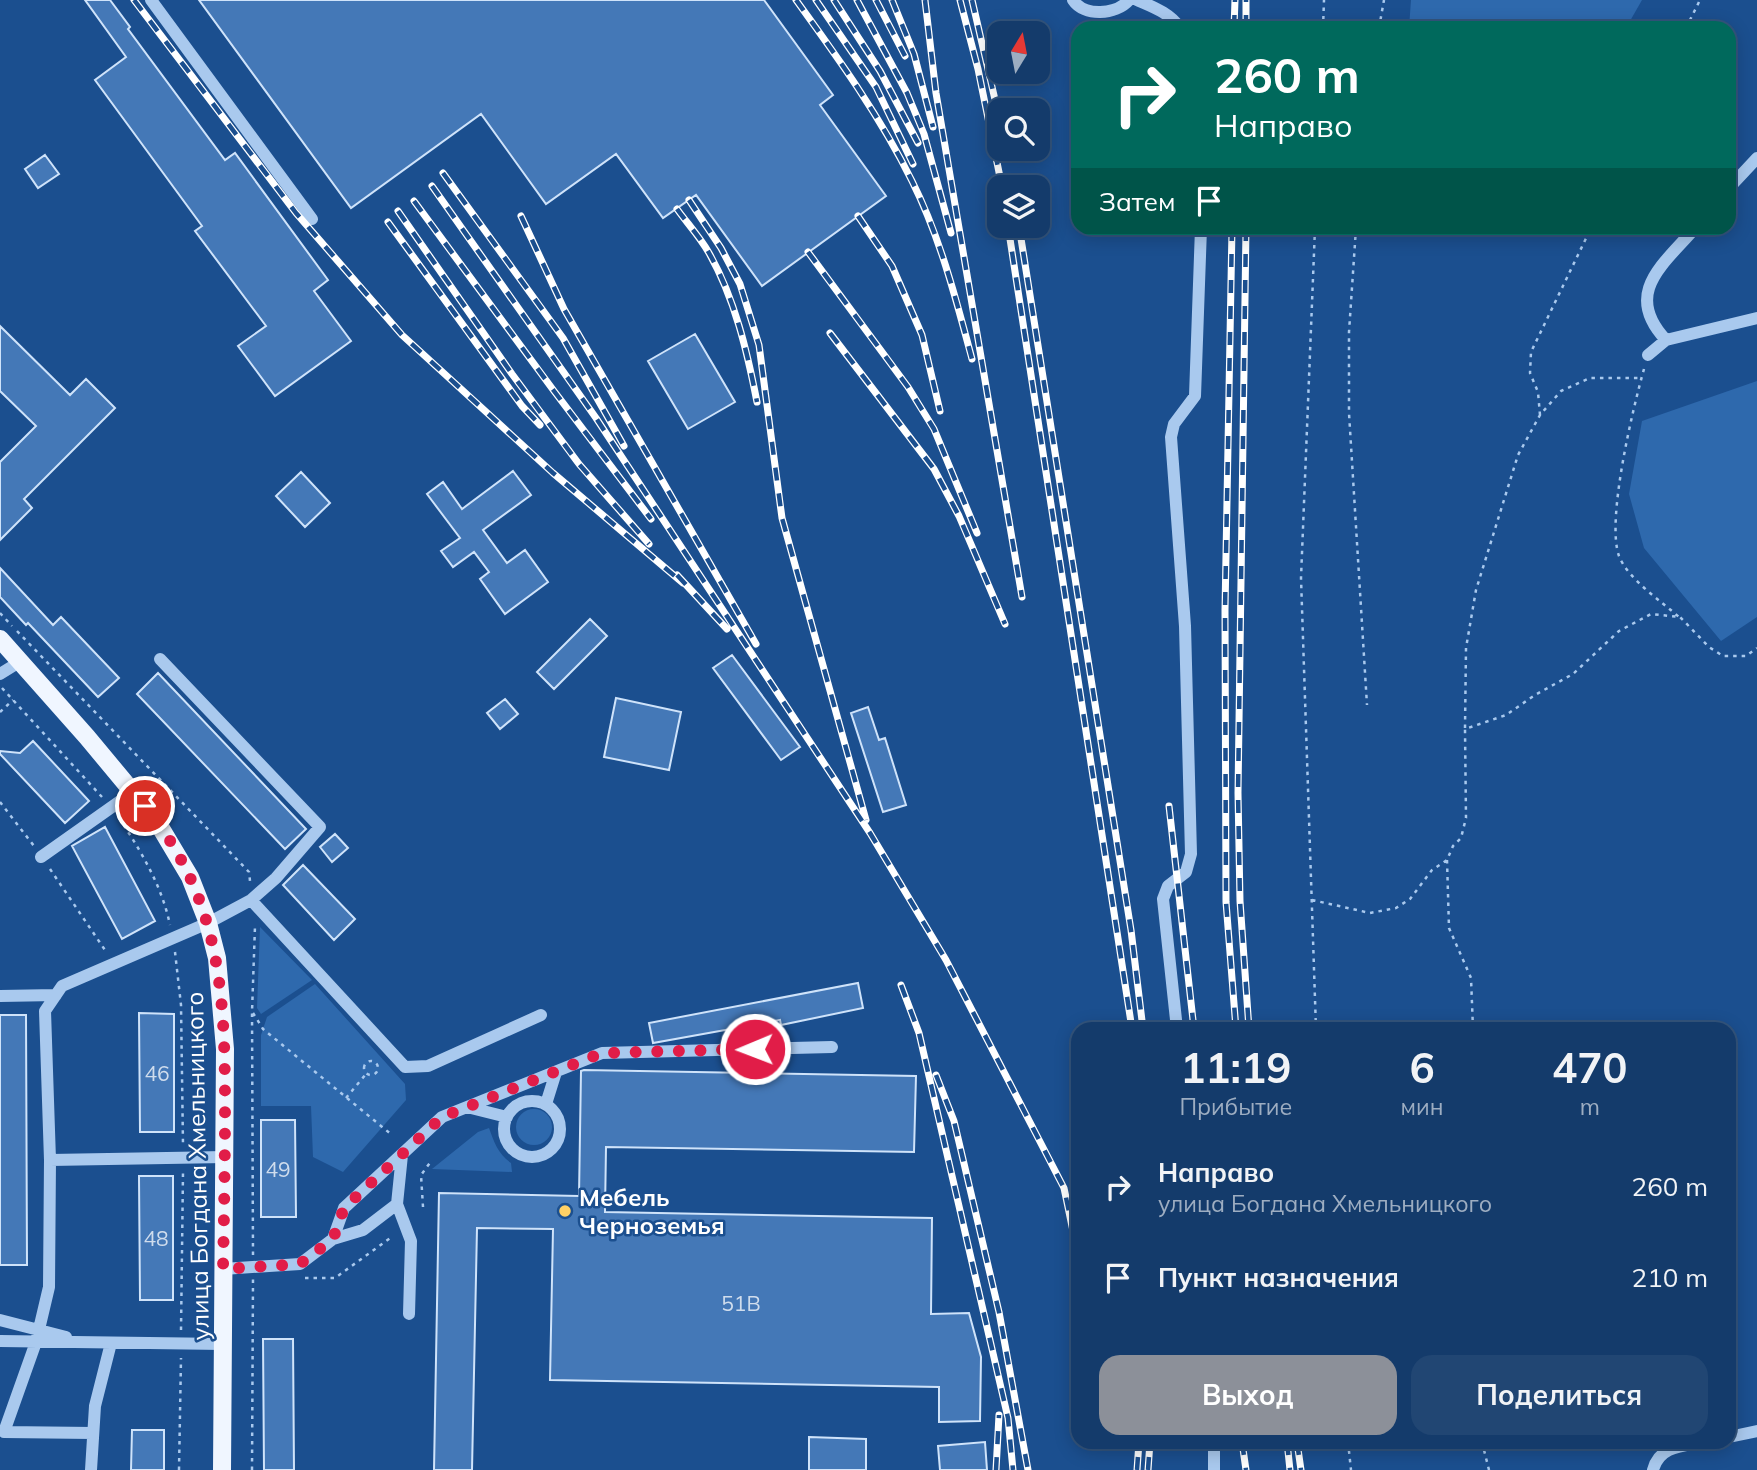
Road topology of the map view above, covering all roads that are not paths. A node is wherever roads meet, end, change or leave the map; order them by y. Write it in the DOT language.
graph roads {
  1 [pos="151,0"];
  2 [pos="1073,0"];
  3 [pos="1129,0"];
  4 [pos="1137,0"];
  5 [pos="1174,21"];
  6 [pos="1757,158"];
  7 [pos="1736,180"];
  8 [pos="312,219"];
  9 [pos="1201,235"];
  10 [pos="1689,235"];
  11 [pos="1757,318"];
  12 [pos="1667,340"];
  13 [pos="1647,355"];
  14 [pos="0,639"];
  15 [pos="160,659"];
  16 [pos="21,661"];
  17 [pos="0,674"];
  18 [pos="133,792"];
  19 [pos="41,857"];
  20 [pos="251,900"];
  21 [pos="208,923"];
  22 [pos="56,995"];
  23 [pos="0,996"];
  24 [pos="541,1015"];
  25 [pos="1176,1022"];
  26 [pos="832,1047"];
  27 [pos="556,1072"];
  28 [pos="546,1104"];
  29 [pos="467,1107"];
  30 [pos="506,1117"];
  31 [pos="402,1155"];
  32 [pos="225,1157"];
  33 [pos="50,1160"];
  34 [pos="397,1205"];
  35 [pos="333,1239"];
  36 [pos="223,1269"];
  37 [pos="409,1314"];
  38 [pos="0,1320"];
  39 [pos="37,1336"];
  40 [pos="0,1341"];
  41 [pos="111,1343"];
  42 [pos="223,1344"];
  43 [pos="1757,1431"];
  44 [pos="93,1433"];
  45 [pos="1736,1436"];
  46 [pos="1214,1449"];
  47 [pos="1670,1449"];
  48 [pos="91,1470"];
  49 [pos="222,1470"];
  50 [pos="1214,1470"];
  51 [pos="1653,1470"];
  1 -- 8 [label="street"];
  2 -- 3 [label="street"];
  4 -- 5 [label="street"];
  6 -- 7 [label="street"];
  9 -- 25 [label="street"];
  10 -- 12 [label="street"];
  11 -- 12 [label="street"];
  12 -- 13 [label="street"];
  14 -- 16 [label="main road, улица Богдана Хмельницкого"];
  15 -- 20 [label="street"];
  16 -- 17 [label="street"];
  16 -- 18 [label="main road, улица Богдана Хмельницкого"];
  18 -- 19 [label="street"];
  18 -- 21 [label="main road, улица Богдана Хмельницкого"];
  20 -- 21 [label="street"];
  20 -- 24 [label="street"];
  21 -- 22 [label="street"];
  21 -- 32 [label="main road, улица Богдана Хмельницкого"];
  22 -- 23 [label="street"];
  22 -- 33 [label="street"];
  26 -- 27 [label="street"];
  27 -- 28 [label="street"];
  27 -- 29 [label="street"];
  28 -- 30 [label="street"];
  28 -- 30 [label="street"];
  29 -- 30 [label="street"];
  29 -- 31 [label="street"];
  31 -- 34 [label="street"];
  31 -- 35 [label="street"];
  32 -- 33 [label="street"];
  32 -- 36 [label="main road, улица Богдана Хмельницкого"];
  33 -- 39 [label="street"];
  34 -- 35 [label="street"];
  34 -- 37 [label="street"];
  35 -- 36 [label="street"];
  36 -- 42 [label="main road, улица Богдана Хмельницкого"];
  38 -- 39 [label="street"];
  39 -- 40 [label="street"];
  39 -- 41 [label="street"];
  39 -- 44 [label="street"];
  41 -- 42 [label="street"];
  41 -- 44 [label="street"];
  42 -- 49 [label="main road, улица Богдана Хмельницкого"];
  43 -- 45 [label="street"];
  44 -- 48 [label="street"];
  46 -- 50 [label="street"];
  47 -- 51 [label="street"];
}
